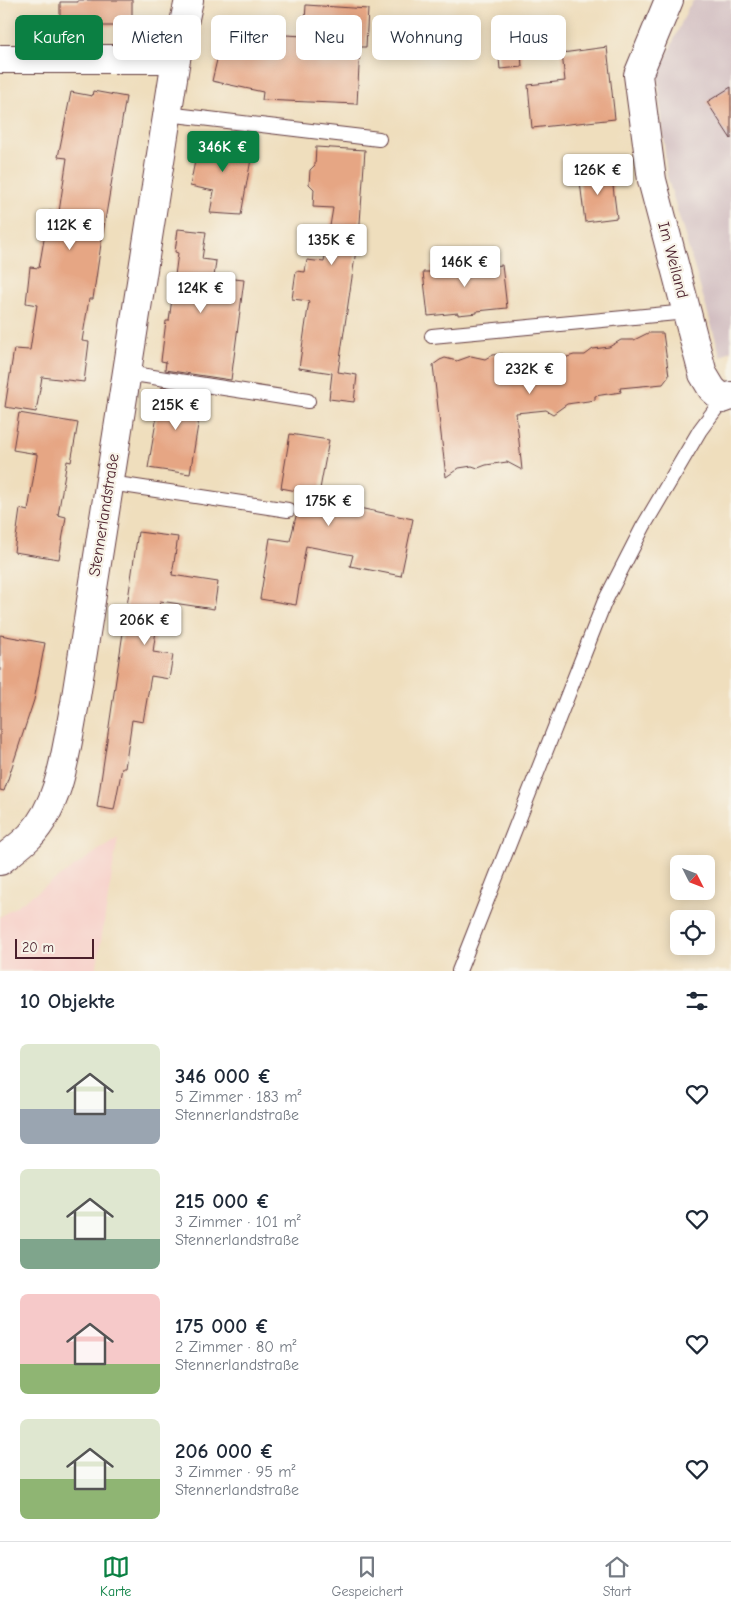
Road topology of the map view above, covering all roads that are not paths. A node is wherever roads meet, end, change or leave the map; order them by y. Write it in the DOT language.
graph roads {
  1 [pos="189,0"];
  2 [pos="669,0"];
  3 [pos="186,15"];
  4 [pos="0,59"];
  5 [pos="113,59"];
  6 [pos="176,60"];
  7 [pos="167,114"];
  8 [pos="379,139"];
  9 [pos="686,312"];
  10 [pos="432,336"];
  11 [pos="127,373"];
  12 [pos="727,398"];
  13 [pos="308,401"];
  14 [pos="110,483"];
  15 [pos="288,510"];
  16 [pos="0,861"];
  17 [pos="459,971"];
  1 -- 3 [label="street, Stennerlandstraße"];
  2 -- 9 [label="street, Im Weiland"];
  4 -- 5 [label="street"];
  6 -- 7 [label="street, Stennerlandstraße"];
  7 -- 8 [label="lane"];
  7 -- 11 [label="street, Stennerlandstraße"];
  9 -- 10 [label="lane"];
  9 -- 12 [label="street, Im Weiland"];
  11 -- 13 [label="lane"];
  11 -- 14 [label="street, Stennerlandstraße"];
  12 -- 17 [label="lane"];
  14 -- 15 [label="lane"];
  14 -- 16 [label="street, Stennerlandstraße"];
}
